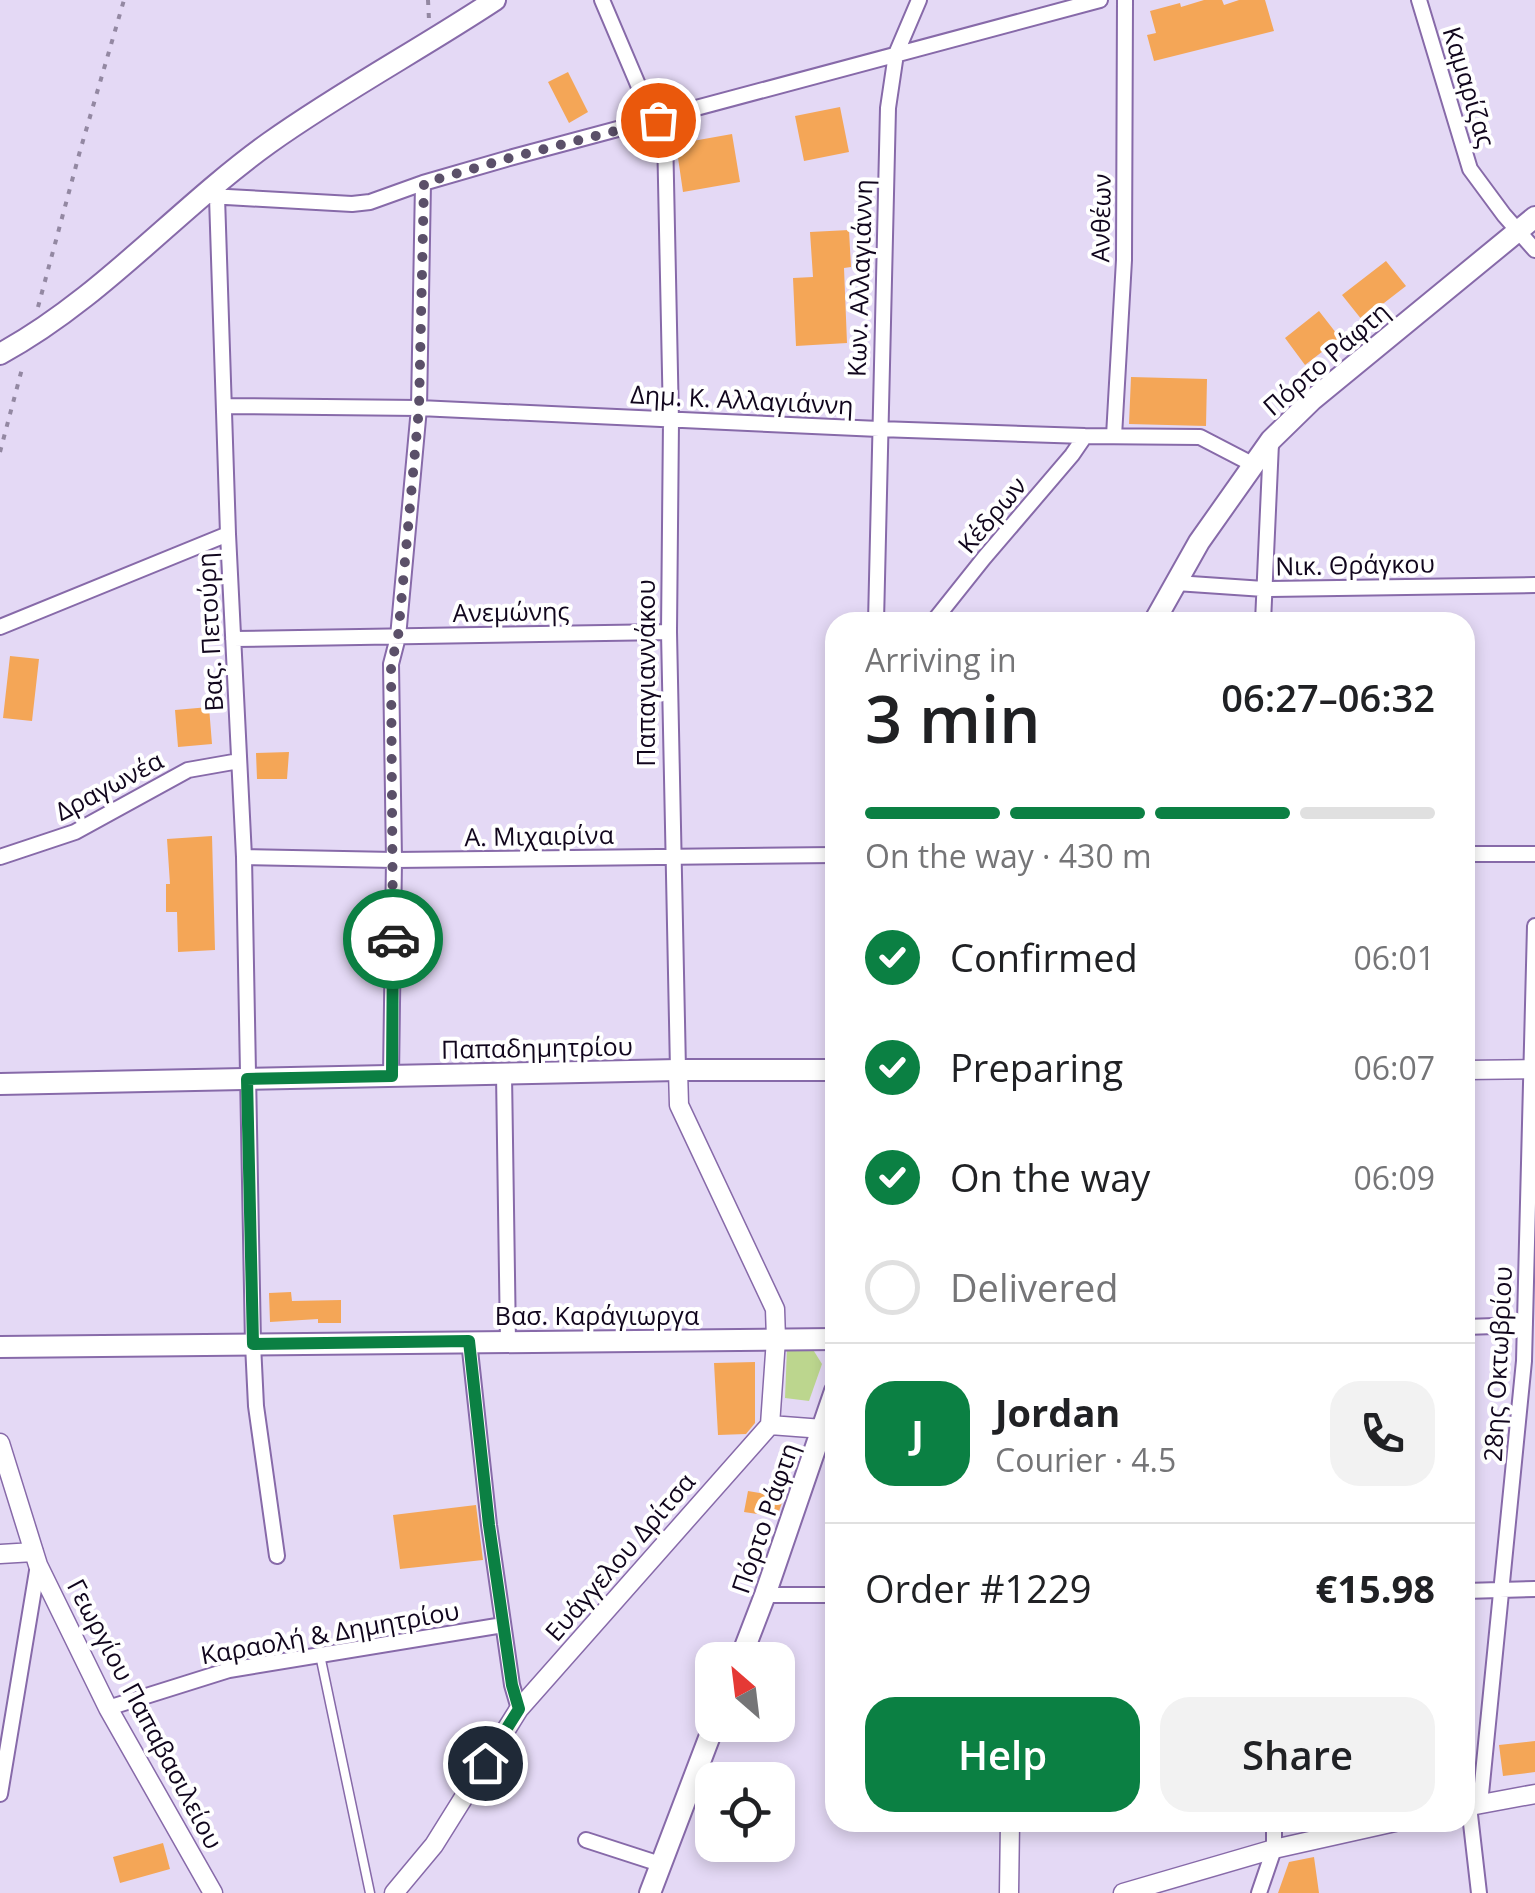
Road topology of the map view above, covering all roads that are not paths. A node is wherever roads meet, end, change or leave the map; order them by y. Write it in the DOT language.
graph roads {
  1 [pos="495,0"];
  2 [pos="602,0"];
  3 [pos="919,0"];
  4 [pos="1100,0"];
  5 [pos="1125,0"];
  6 [pos="1419,0"];
  7 [pos="896,54"];
  8 [pos="658,120"];
  9 [pos="424,183"];
  10 [pos="213,192"];
  11 [pos="1527,224"];
  12 [pos="1535,250"];
  13 [pos="0,354"];
  14 [pos="224,406"];
  15 [pos="419,408"];
  16 [pos="671,421"];
  17 [pos="879,430"];
  18 [pos="1084,436"];
  19 [pos="1114,436"];
  20 [pos="1271,440"];
  21 [pos="1252,464"];
  22 [pos="228,534"];
  23 [pos="1176,583"];
  24 [pos="1535,585"];
  25 [pos="1264,589"];
  26 [pos="876,612"];
  27 [pos="941,612"];
  28 [pos="1160,612"];
  29 [pos="1263,612"];
  30 [pos="0,628"];
  31 [pos="669,632"];
  32 [pos="398,637"];
  33 [pos="233,638"];
  34 [pos="239,761"];
  35 [pos="1475,854"];
  36 [pos="1535,854"];
  37 [pos="825,855"];
  38 [pos="673,856"];
  39 [pos="0,857"];
  40 [pos="244,857"];
  41 [pos="394,860"];
  42 [pos="1535,926"];
  43 [pos="678,1070"];
  44 [pos="825,1070"];
  45 [pos="1475,1070"];
  46 [pos="1533,1070"];
  47 [pos="504,1074"];
  48 [pos="392,1076"];
  49 [pos="247,1079"];
  50 [pos="0,1084"];
  51 [pos="1530,1273"];
  52 [pos="1526,1325"];
  53 [pos="1475,1326"];
  54 [pos="776,1339"];
  55 [pos="825,1339"];
  56 [pos="469,1341"];
  57 [pos="508,1342"];
  58 [pos="253,1344"];
  59 [pos="0,1347"];
  60 [pos="1530,1361"];
  61 [pos="825,1423"];
  62 [pos="770,1425"];
  63 [pos="823,1429"];
  64 [pos="0,1443"];
  65 [pos="0,1554"];
  66 [pos="277,1556"];
  67 [pos="36,1558"];
  68 [pos="1535,1589"];
  69 [pos="1475,1591"];
  70 [pos="1503,1591"];
  71 [pos="765,1595"];
  72 [pos="825,1596"];
  73 [pos="503,1625"];
  74 [pos="747,1642"];
  75 [pos="320,1655"];
  76 [pos="108,1708"];
  77 [pos="519,1709"];
  78 [pos="707,1742"];
  79 [pos="1475,1779"];
  80 [pos="0,1794"];
  81 [pos="1535,1794"];
  82 [pos="1475,1805"];
  83 [pos="1010,1832"];
  84 [pos="1274,1832"];
  85 [pos="1348,1832"];
  86 [pos="1473,1832"];
  87 [pos="586,1840"];
  88 [pos="1274,1848"];
  89 [pos="660,1864"];
  90 [pos="213,1893"];
  91 [pos="370,1893"];
  92 [pos="394,1893"];
  93 [pos="650,1893"];
  94 [pos="1009,1893"];
  95 [pos="1123,1893"];
  96 [pos="1260,1893"];
  97 [pos="1479,1893"];
  1 -- 10 [label="main road"];
  2 -- 8 [label="street, Παπαγιαννάκου"];
  3 -- 7 [label="street, Κων. Αλλαγιάννη"];
  4 -- 7 [label="street"];
  5 -- 19 [label="street, Ανθέων"];
  6 -- 11 [label="street, Καμαρίζας"];
  7 -- 8 [label="street"];
  7 -- 17 [label="street, Κων. Αλλαγιάννη"];
  8 -- 9 [label="street"];
  8 -- 16 [label="street, Παπαγιαννάκου"];
  9 -- 10 [label="street"];
  9 -- 15 [label="street"];
  10 -- 13 [label="main road"];
  10 -- 14 [label="street, Βας. Πετούρη"];
  11 -- 12 [label="street"];
  11 -- 20 [label="main road, Πόρτο Ράφτη"];
  14 -- 15 [label="street, Δημ. Κ. Αλλαγιάννη"];
  14 -- 22 [label="street, Βας. Πετούρη"];
  15 -- 16 [label="street, Δημ. Κ. Αλλαγιάννη"];
  15 -- 32 [label="street"];
  16 -- 17 [label="street, Δημ. Κ. Αλλαγιάννη"];
  16 -- 31 [label="street, Παπαγιαννάκου"];
  17 -- 18 [label="street, Δημ. Κ. Αλλαγιάννη"];
  17 -- 26 [label="street, Κων. Αλλαγιάννη"];
  18 -- 19 [label="street, Δημ. Κ. Αλλαγιάννη"];
  18 -- 27 [label="street, Κέδρων"];
  19 -- 21 [label="street, Δημ. Κ. Αλλαγιάννη"];
  20 -- 21 [label="main road, Πόρτο Ράφτη"];
  20 -- 25 [label="street"];
  21 -- 23 [label="main road, Πόρτο Ράφτη"];
  22 -- 30 [label="street"];
  22 -- 33 [label="street, Βας. Πετούρη"];
  23 -- 25 [label="street, Νικ. Θράγκου"];
  23 -- 28 [label="main road, Πόρτο Ράφτη"];
  24 -- 25 [label="street, Νικ. Θράγκου"];
  25 -- 29 [label="street"];
  31 -- 32 [label="street, Ανεμώνης"];
  31 -- 38 [label="street, Παπαγιαννάκου"];
  32 -- 33 [label="street, Ανεμώνης"];
  32 -- 41 [label="street"];
  33 -- 34 [label="street, Βας. Πετούρη"];
  34 -- 39 [label="street, Δραγωνέα"];
  34 -- 40 [label="street, Βας. Πετούρη"];
  35 -- 36 [label="street"];
  37 -- 38 [label="street, Α. Μιχαιρίνα"];
  38 -- 41 [label="street, Α. Μιχαιρίνα"];
  38 -- 43 [label="street, Παπαγιαννάκου"];
  40 -- 41 [label="street, Α. Μιχαιρίνα"];
  40 -- 49 [label="street, Βας. Πετούρη"];
  41 -- 48 [label="street"];
  42 -- 46 [label="street, 28ης Οκτωβρίου"];
  43 -- 44 [label="main road, Παπαδημητρίου"];
  43 -- 47 [label="main road, Παπαδημητρίου"];
  43 -- 54 [label="street, Παπαγιαννάκου"];
  45 -- 46 [label="street"];
  46 -- 51 [label="street, 28ης Οκτωβρίου"];
  47 -- 48 [label="main road, Παπαδημητρίου"];
  47 -- 57 [label="street"];
  48 -- 49 [label="main road, Παπαδημητρίου"];
  49 -- 50 [label="main road, Παπαδημητρίου"];
  49 -- 58 [label="street"];
  51 -- 52 [label="street, 28ης Οκτωβρίου"];
  52 -- 53 [label="street"];
  52 -- 60 [label="street, 28ης Οκτωβρίου"];
  54 -- 55 [label="main road, Βασ. Καράγιωργα"];
  54 -- 57 [label="main road, Βασ. Καράγιωργα"];
  54 -- 62 [label="street"];
  56 -- 57 [label="main road, Βασ. Καράγιωργα"];
  56 -- 58 [label="main road, Βασ. Καράγιωργα"];
  56 -- 73 [label="street"];
  58 -- 59 [label="main road, Βασ. Καράγιωργα"];
  58 -- 66 [label="street"];
  60 -- 70 [label="street, 28ης Οκτωβρίου"];
  61 -- 63 [label="main road, Πόρτο Ράφτη"];
  62 -- 63 [label="street"];
  62 -- 77 [label="street, Ευάγγελου Δρίτσα"];
  63 -- 71 [label="main road, Πόρτο Ράφτη"];
  64 -- 67 [label="street, Γεωργίου Παπαβασιλείου"];
  65 -- 67 [label="street"];
  67 -- 76 [label="street, Γεωργίου Παπαβασιλείου"];
  67 -- 80 [label="street"];
  68 -- 70 [label="street"];
  69 -- 70 [label="street"];
  70 -- 79 [label="street, 28ης Οκτωβρίου"];
  71 -- 72 [label="street"];
  71 -- 74 [label="main road, Πόρτο Ράφτη"];
  73 -- 75 [label="street, Καραολή & Δημητρίου"];
  73 -- 77 [label="street"];
  75 -- 76 [label="street, Καραολή & Δημητρίου"];
  75 -- 91 [label="lane"];
  76 -- 90 [label="street, Γεωργίου Παπαβασιλείου"];
  77 -- 92 [label="street, Ευάγγελου Δρίτσα"];
  78 -- 89 [label="main road"];
  81 -- 82 [label="street"];
  83 -- 94 [label="street"];
  84 -- 88 [label="street"];
  85 -- 88 [label="street"];
  86 -- 97 [label="street, 28ης Οκτωβρίου"];
  87 -- 89 [label="street"];
  88 -- 95 [label="street"];
  88 -- 96 [label="street"];
  89 -- 93 [label="main road"];
}
